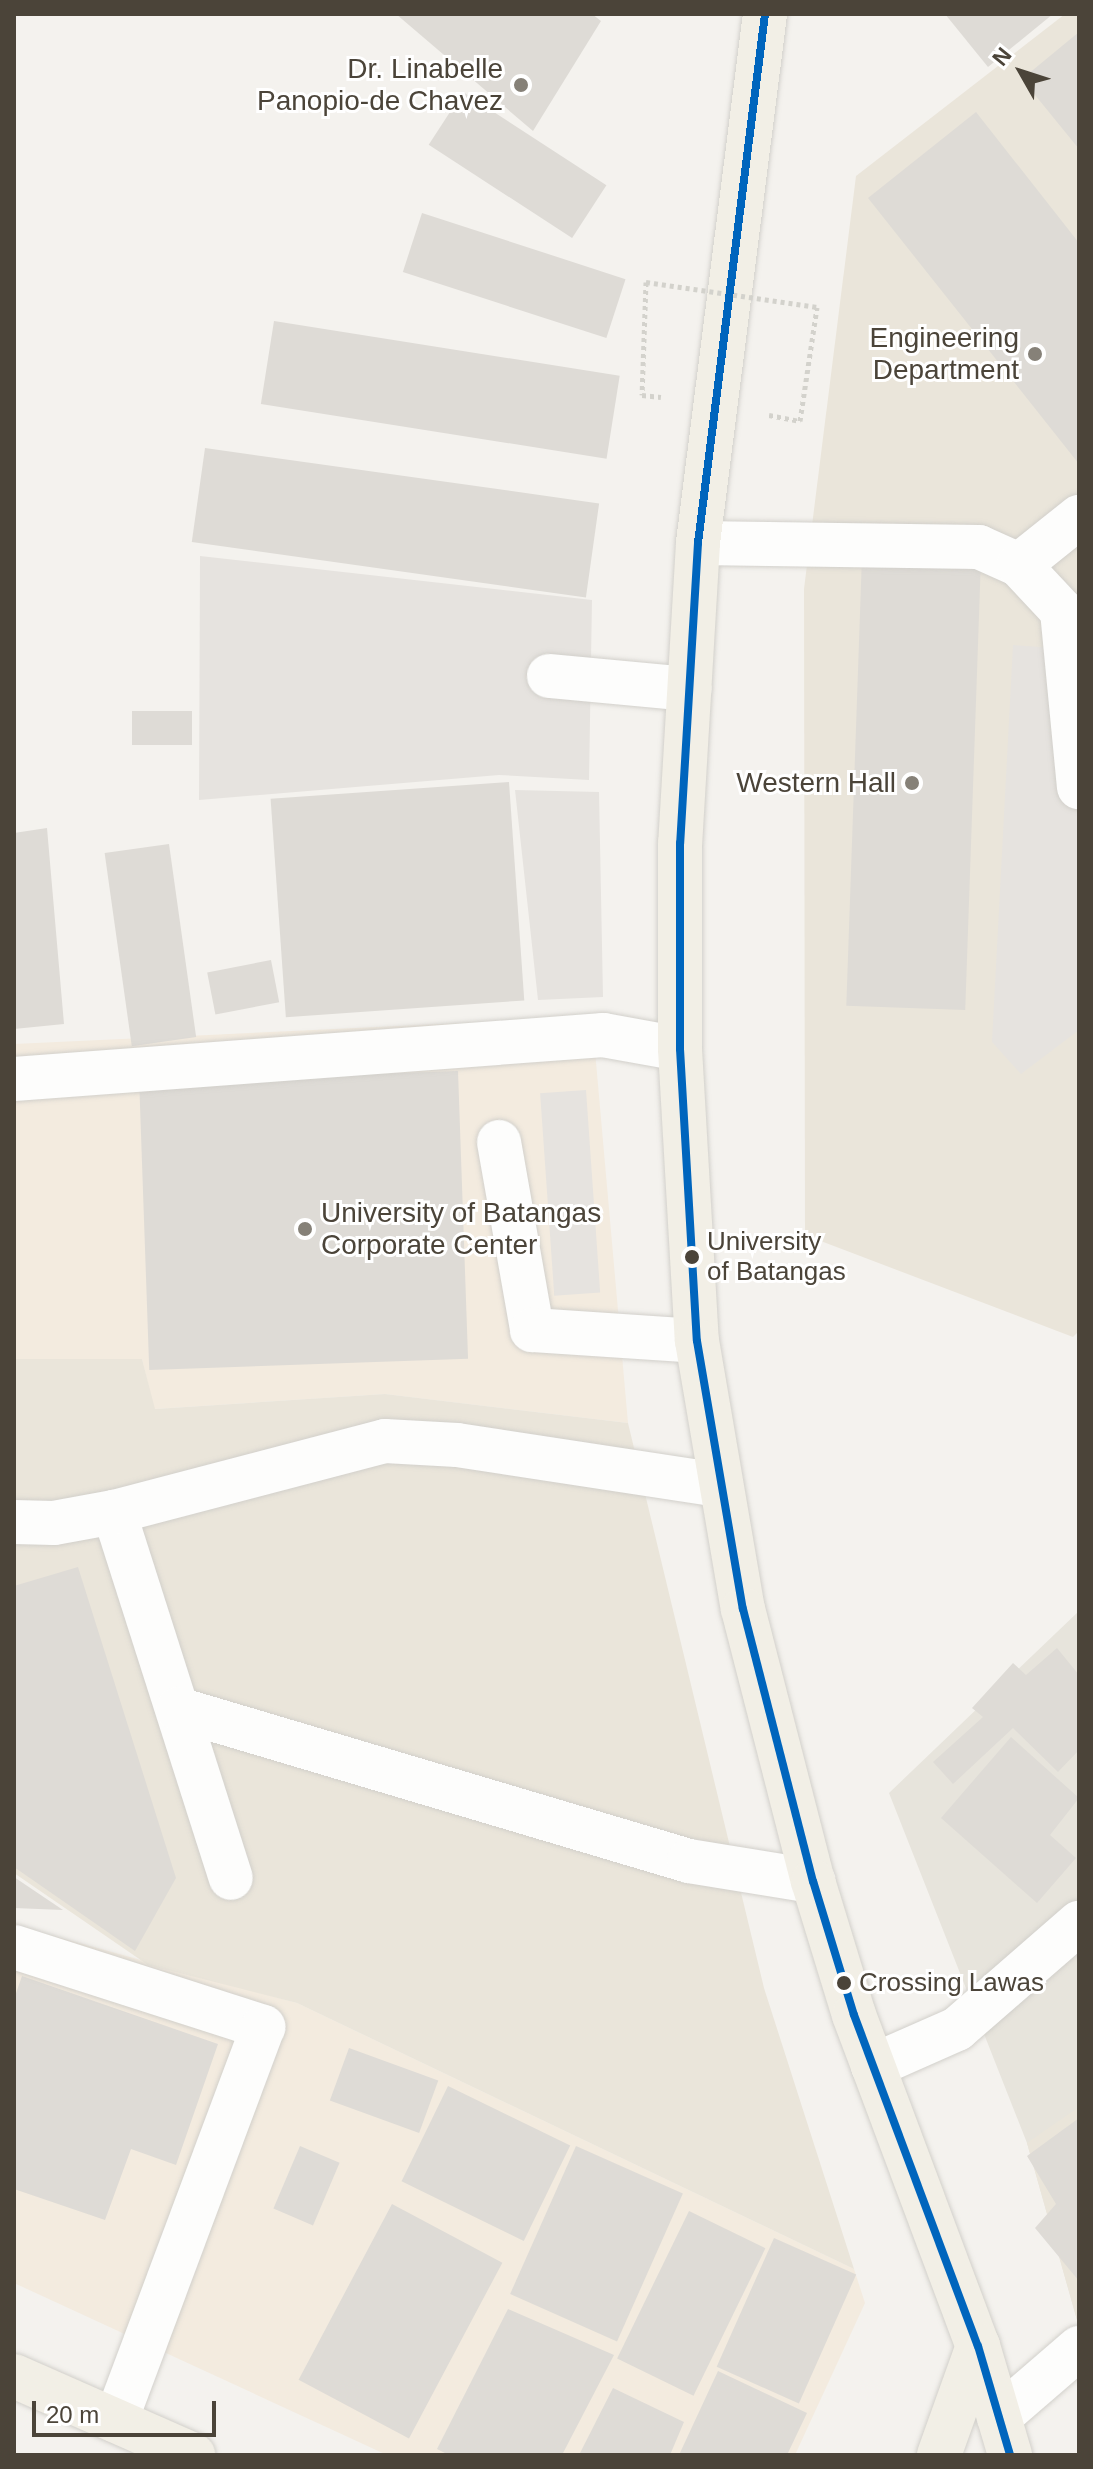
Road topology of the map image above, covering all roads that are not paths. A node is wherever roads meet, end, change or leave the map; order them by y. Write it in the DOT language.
graph roads {
  1 [pos="765,14"];
  2 [pos="1079,517"];
  3 [pos="698,543"];
  4 [pos="1019,565"];
  5 [pos="549,676"];
  6 [pos="689,689"];
  7 [pos="1079,787"];
  8 [pos="680,1049"];
  9 [pos="14,1079"];
  10 [pos="499,1142"];
  11 [pos="697,1341"];
  12 [pos="719,1485"];
  13 [pos="114,1512"];
  14 [pos="14,1522"];
  15 [pos="178,1709"];
  16 [pos="231,1878"];
  17 [pos="813,1881"];
  18 [pos="1079,1923"];
  19 [pos="14,1947"];
  20 [pos="873,2066"];
  21 [pos="978,2346"];
  22 [pos="1079,2348"];
  23 [pos="14,2376"];
  24 [pos="116,2420"];
  25 [pos="1004,2436"];
  26 [pos="193,2455"];
  27 [pos="939,2455"];
  1 -- 3 [label="main road"];
  2 -- 4 [label="street"];
  3 -- 4 [label="street"];
  3 -- 6 [label="main road"];
  4 -- 7 [label="street"];
  5 -- 6 [label="street"];
  6 -- 8 [label="main road"];
  8 -- 9 [label="street"];
  8 -- 11 [label="main road"];
  10 -- 11 [label="street"];
  11 -- 12 [label="main road"];
  12 -- 13 [label="street"];
  12 -- 17 [label="main road"];
  13 -- 14 [label="street"];
  13 -- 15 [label="street"];
  15 -- 16 [label="street"];
  15 -- 17 [label="street"];
  17 -- 20 [label="main road"];
  18 -- 20 [label="street"];
  19 -- 24 [label="street"];
  20 -- 21 [label="main road"];
  21 -- 25 [label="main road"];
  21 -- 27 [label="main road"];
  22 -- 25 [label="street"];
  23 -- 24 [label="main road"];
  24 -- 26 [label="main road"];
}
